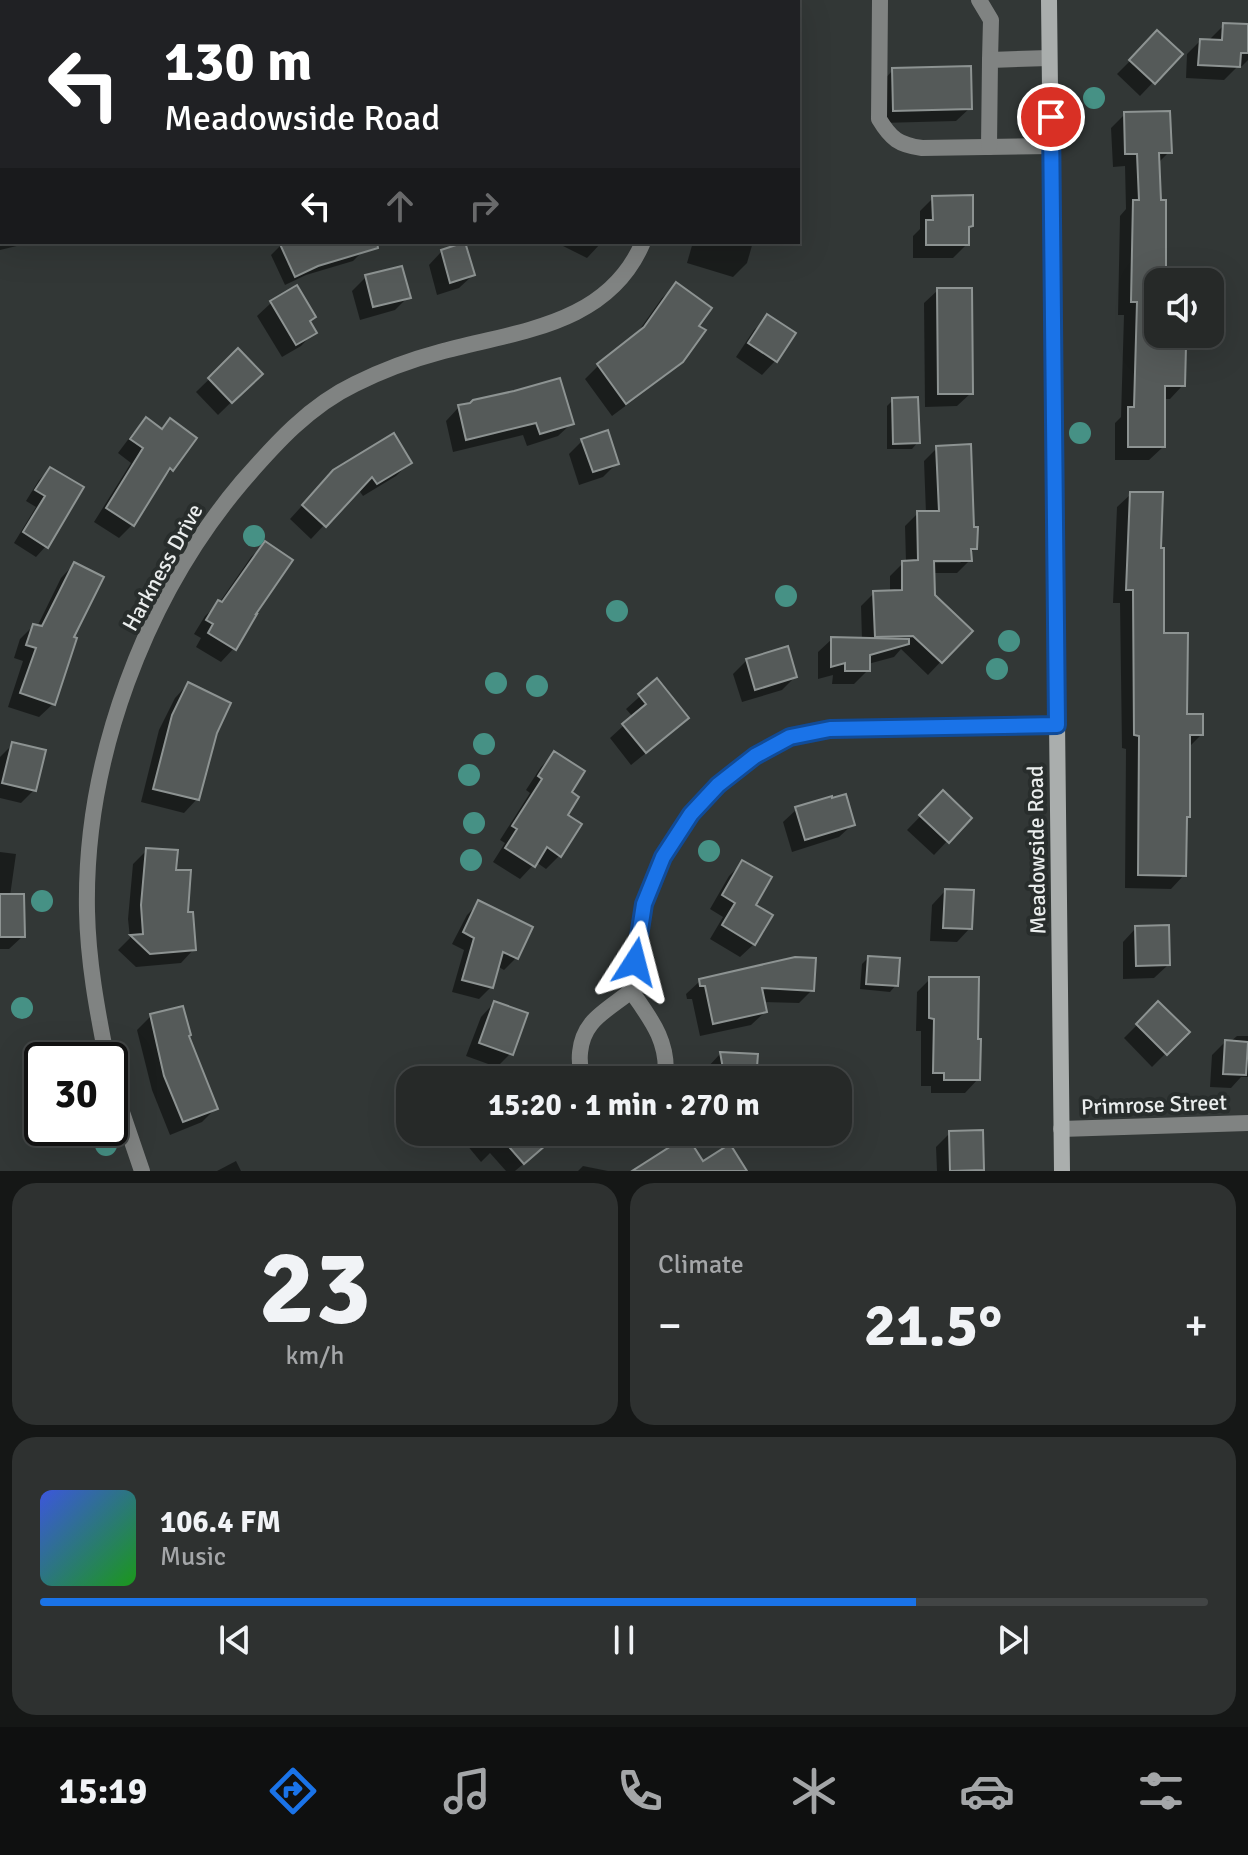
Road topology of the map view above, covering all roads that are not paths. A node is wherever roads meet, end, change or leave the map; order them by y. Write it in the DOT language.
graph roads {
  1 [pos="880,0"];
  2 [pos="979,0"];
  3 [pos="1049,0"];
  4 [pos="1049,58"];
  5 [pos="990,60"];
  6 [pos="1051,146"];
  7 [pos="989,147"];
  8 [pos="642,244"];
  9 [pos="1057,725"];
  10 [pos="631,991"];
  11 [pos="103,1042"];
  12 [pos="581,1066"];
  13 [pos="667,1066"];
  14 [pos="1248,1123"];
  15 [pos="1061,1129"];
  16 [pos="128,1130"];
  17 [pos="142,1171"];
  18 [pos="1062,1171"];
  1 -- 7 [label="street"];
  2 -- 5 [label="street"];
  3 -- 4 [label="main road, Meadowside Road"];
  4 -- 5 [label="street"];
  4 -- 6 [label="main road, Meadowside Road"];
  5 -- 7 [label="street"];
  6 -- 7 [label="street"];
  6 -- 9 [label="main road, Meadowside Road"];
  8 -- 11 [label="street, Harkness Drive"];
  9 -- 10 [label="street"];
  9 -- 15 [label="main road, Meadowside Road"];
  10 -- 12 [label="street"];
  10 -- 13 [label="street"];
  14 -- 15 [label="street, Primrose Street"];
  15 -- 18 [label="main road, Meadowside Road"];
  16 -- 17 [label="street"];
}
